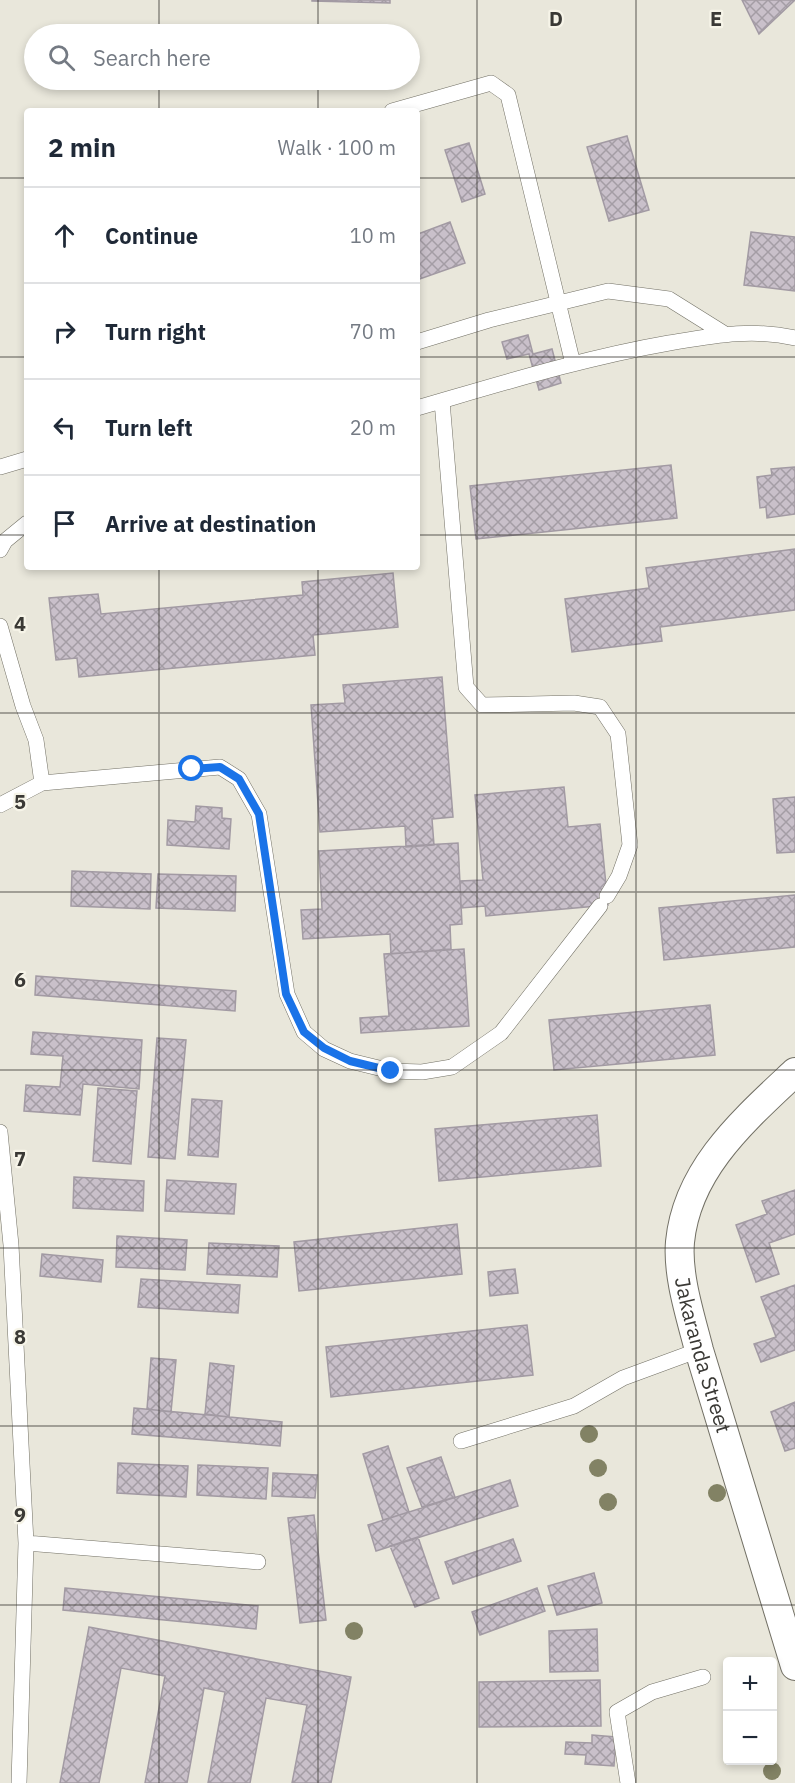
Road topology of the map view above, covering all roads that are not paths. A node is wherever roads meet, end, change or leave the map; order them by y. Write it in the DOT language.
graph roads {
  1 [pos="403,108"];
  2 [pos="558,303"];
  3 [pos="725,334"];
  4 [pos="795,338"];
  5 [pos="420,341"];
  6 [pos="573,364"];
  7 [pos="442,401"];
  8 [pos="420,407"];
  9 [pos="24,460"];
  10 [pos="0,467"];
  11 [pos="24,525"];
  12 [pos="0,550"];
  13 [pos="0,626"];
  14 [pos="42,783"];
  15 [pos="0,805"];
  16 [pos="795,1072"];
  17 [pos="0,1132"];
  18 [pos="699,1350"];
  19 [pos="461,1441"];
  20 [pos="26,1543"];
  21 [pos="258,1562"];
  22 [pos="795,1666"];
  23 [pos="703,1677"];
  24 [pos="19,1783"];
  25 [pos="628,1783"];
  1 -- 2 [label="lane"];
  2 -- 3 [label="lane"];
  2 -- 5 [label="lane"];
  2 -- 6 [label="lane"];
  3 -- 4 [label="lane"];
  3 -- 6 [label="lane"];
  6 -- 7 [label="lane"];
  7 -- 8 [label="lane"];
  7 -- 14 [label="lane"];
  9 -- 10 [label="lane"];
  11 -- 12 [label="lane"];
  13 -- 14 [label="lane"];
  14 -- 15 [label="lane"];
  16 -- 18 [label="street, Jakaranda Street"];
  17 -- 20 [label="lane"];
  18 -- 19 [label="lane"];
  18 -- 22 [label="street, Jakaranda Street"];
  20 -- 21 [label="lane"];
  20 -- 24 [label="lane"];
  23 -- 25 [label="lane"];
}
